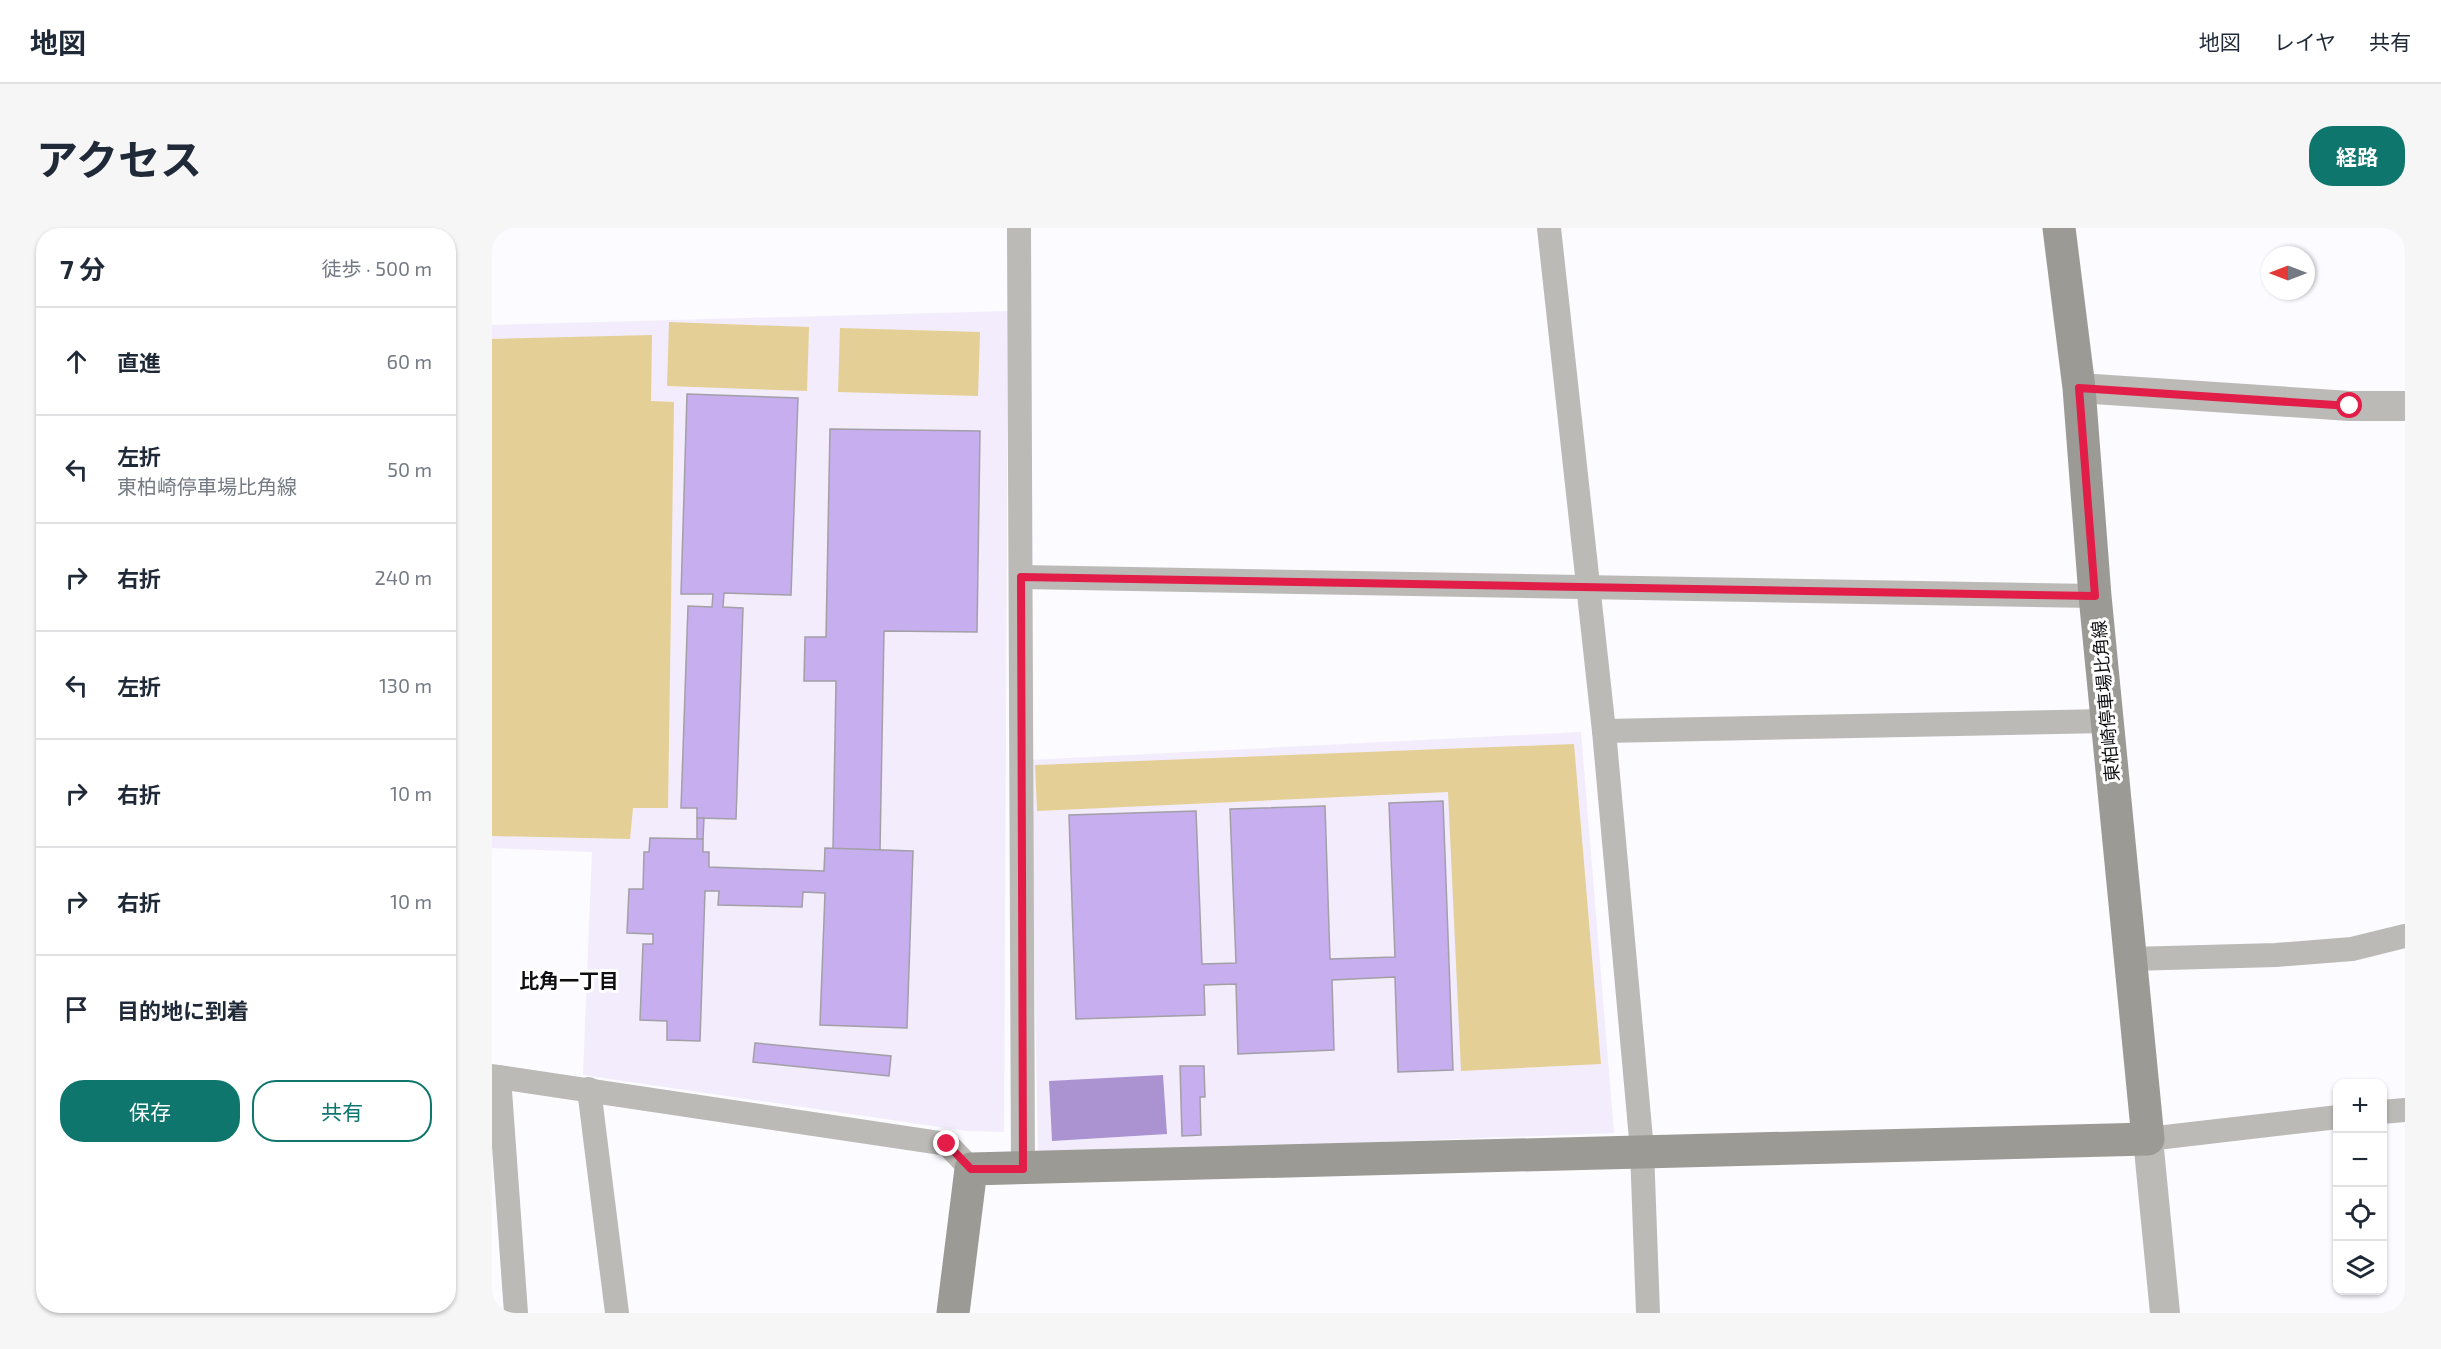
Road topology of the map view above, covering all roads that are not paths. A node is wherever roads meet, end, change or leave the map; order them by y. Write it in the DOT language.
graph roads {
  1 [pos="1019,228"];
  2 [pos="1549,228"];
  3 [pos="2060,228"];
  4 [pos="2079,388"];
  5 [pos="2405,406"];
  6 [pos="1021,577"];
  7 [pos="1588,586"];
  8 [pos="2095,596"];
  9 [pos="2107,721"];
  10 [pos="1604,731"];
  11 [pos="2405,936"];
  12 [pos="2130,959"];
  13 [pos="496,1077"];
  14 [pos="589,1089"];
  15 [pos="2405,1110"];
  16 [pos="2387,1112"];
  17 [pos="2333,1117"];
  18 [pos="2148,1139"];
  19 [pos="1642,1150"];
  20 [pos="971,1169"];
  21 [pos="1023,1169"];
  22 [pos="516,1313"];
  23 [pos="617,1313"];
  24 [pos="953,1313"];
  25 [pos="1648,1313"];
  26 [pos="2165,1313"];
  1 -- 6 [label="street"];
  2 -- 7 [label="street"];
  3 -- 4 [label="main road, 東柏崎停車場比角線"];
  4 -- 5 [label="street"];
  4 -- 8 [label="main road, 東柏崎停車場比角線"];
  6 -- 7 [label="street"];
  6 -- 21 [label="street"];
  7 -- 8 [label="street"];
  7 -- 10 [label="street"];
  8 -- 9 [label="main road, 東柏崎停車場比角線"];
  9 -- 10 [label="street"];
  9 -- 12 [label="main road, 東柏崎停車場比角線"];
  10 -- 19 [label="street"];
  11 -- 12 [label="street"];
  12 -- 18 [label="main road, 東柏崎停車場比角線"];
  13 -- 14 [label="street"];
  13 -- 22 [label="street"];
  14 -- 20 [label="street"];
  14 -- 23 [label="street"];
  15 -- 16 [label="street"];
  17 -- 18 [label="street"];
  18 -- 19 [label="main road"];
  18 -- 26 [label="street"];
  19 -- 21 [label="main road"];
  19 -- 25 [label="street"];
  20 -- 21 [label="main road"];
  20 -- 24 [label="main road"];
}
